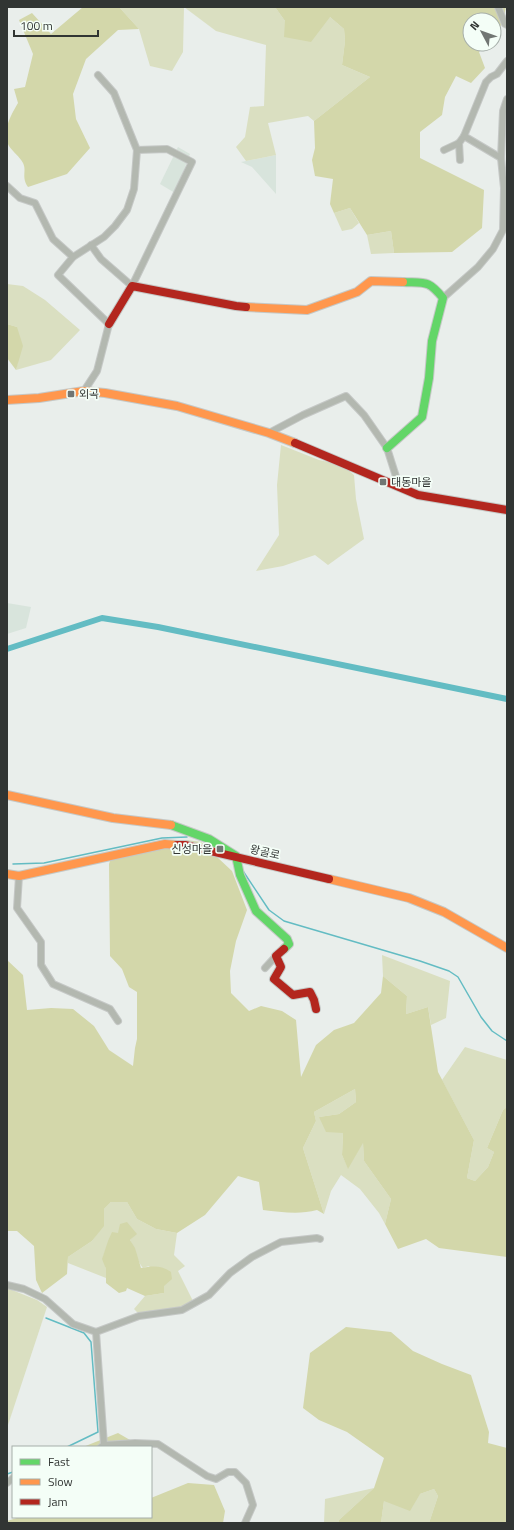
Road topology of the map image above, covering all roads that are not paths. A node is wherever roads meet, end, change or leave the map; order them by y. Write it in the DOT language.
graph roads {
  1 [pos="498,7"];
  2 [pos="507,25"];
  3 [pos="507,61"];
  4 [pos="98,75"];
  5 [pos="507,99"];
  6 [pos="464,136"];
  7 [pos="459,143"];
  8 [pos="137,150"];
  9 [pos="444,150"];
  10 [pos="501,158"];
  11 [pos="460,160"];
  12 [pos="7,186"];
  13 [pos="91,244"];
  14 [pos="73,257"];
  15 [pos="132,286"];
  16 [pos="443,298"];
  17 [pos="109,324"];
  18 [pos="84,391"];
  19 [pos="7,400"];
  20 [pos="269,433"];
  21 [pos="387,448"];
  22 [pos="400,486"];
  23 [pos="507,510"];
  24 [pos="7,794"];
  25 [pos="236,856"];
  26 [pos="7,874"];
  27 [pos="19,876"];
  28 [pos="507,948"];
  29 [pos="276,956"];
  30 [pos="265,968"];
  31 [pos="316,1008"];
  32 [pos="118,1021"];
  33 [pos="320,1239"];
  34 [pos="7,1285"];
  35 [pos="96,1332"];
  36 [pos="103,1446"];
  37 [pos="245,1523"];
  1 -- 2 [label="street"];
  3 -- 6 [label="street"];
  4 -- 8 [label="street"];
  5 -- 10 [label="street"];
  6 -- 7 [label="street"];
  6 -- 10 [label="street"];
  7 -- 9 [label="street"];
  7 -- 11 [label="street"];
  8 -- 13 [label="street"];
  8 -- 15 [label="street"];
  10 -- 16 [label="street"];
  12 -- 14 [label="street"];
  13 -- 14 [label="street"];
  13 -- 15 [label="street"];
  14 -- 17 [label="street"];
  15 -- 16 [label="street"];
  15 -- 17 [label="street"];
  16 -- 21 [label="street"];
  17 -- 18 [label="street"];
  18 -- 19 [label="street"];
  18 -- 20 [label="street"];
  20 -- 21 [label="street"];
  20 -- 22 [label="street"];
  21 -- 22 [label="street"];
  22 -- 23 [label="street"];
  24 -- 25 [label="street"];
  25 -- 27 [label="street, 왕골로"];
  25 -- 28 [label="street, 왕골로"];
  25 -- 29 [label="street"];
  26 -- 27 [label="street, 왕골로"];
  27 -- 32 [label="street"];
  29 -- 30 [label="street"];
  29 -- 31 [label="street"];
  33 -- 35 [label="street"];
  34 -- 35 [label="street"];
  35 -- 36 [label="street"];
  36 -- 37 [label="street"];
}
